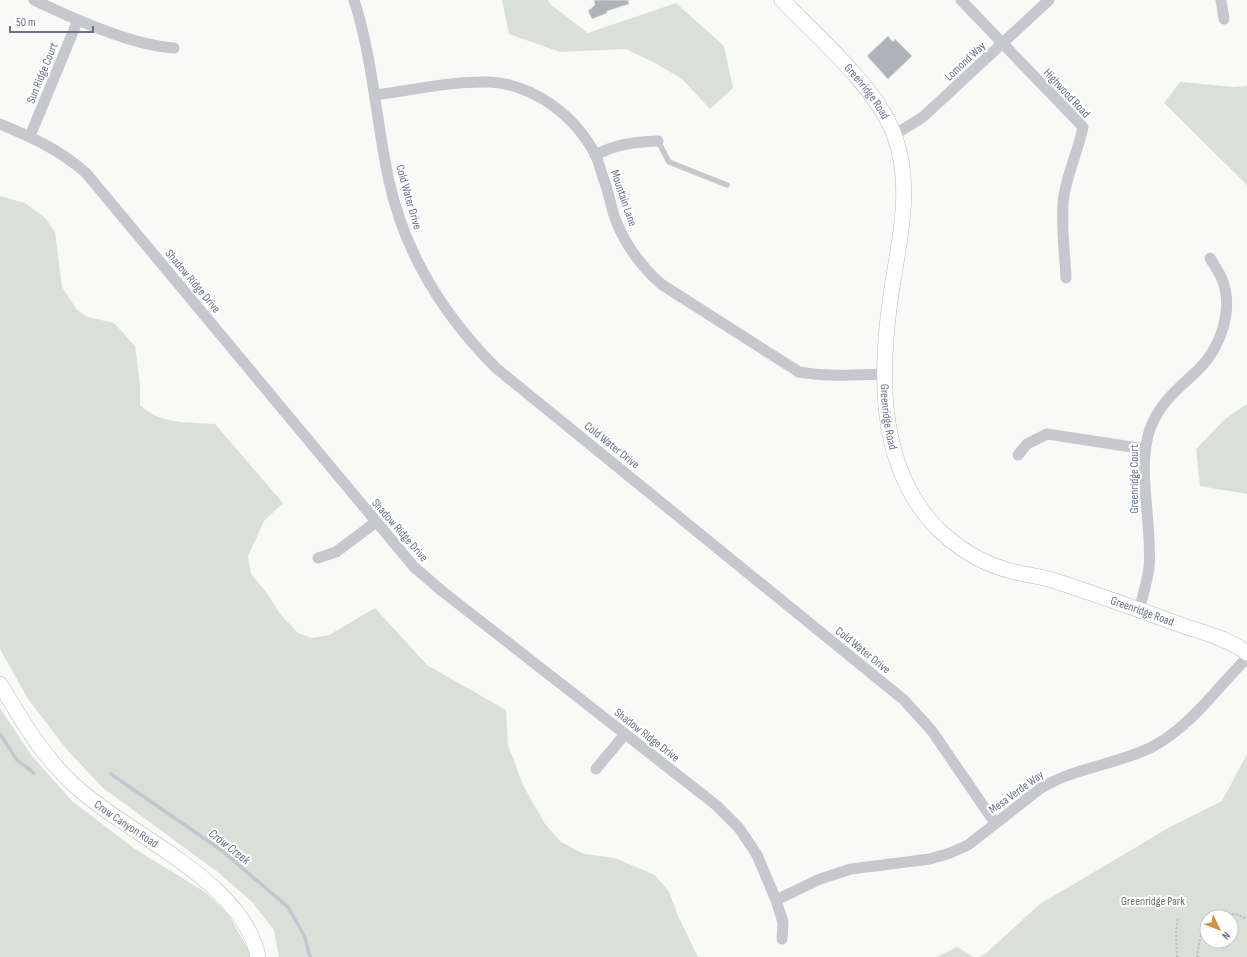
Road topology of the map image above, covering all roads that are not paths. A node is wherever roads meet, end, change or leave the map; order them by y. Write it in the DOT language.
graph roads {
  1 [pos="34,0"];
  2 [pos="354,0"];
  3 [pos="782,0"];
  4 [pos="961,0"];
  5 [pos="1049,0"];
  6 [pos="1221,0"];
  7 [pos="1224,19"];
  8 [pos="78,20"];
  9 [pos="1003,43"];
  10 [pos="174,48"];
  11 [pos="375,95"];
  12 [pos="0,124"];
  13 [pos="894,135"];
  14 [pos="30,136"];
  15 [pos="658,142"];
  16 [pos="595,155"];
  17 [pos="726,185"];
  18 [pos="1210,258"];
  19 [pos="1066,278"];
  20 [pos="883,374"];
  21 [pos="1145,449"];
  22 [pos="1018,455"];
  23 [pos="376,522"];
  24 [pos="318,558"];
  25 [pos="1138,610"];
  26 [pos="1247,653"];
  27 [pos="1247,658"];
  28 [pos="0,684"];
  29 [pos="625,734"];
  30 [pos="596,769"];
  31 [pos="995,823"];
  32 [pos="776,900"];
  33 [pos="782,939"];
  34 [pos="258,957"];
  1 -- 8 [label="street"];
  2 -- 11 [label="street, Cold Water Drive"];
  3 -- 13 [label="street, Greenridge Road"];
  4 -- 9 [label="street, Highwood Road"];
  5 -- 9 [label="street, Lomond Way"];
  6 -- 7 [label="street"];
  8 -- 10 [label="street"];
  8 -- 14 [label="street, Sun Ridge Court"];
  9 -- 13 [label="street, Lomond Way"];
  9 -- 19 [label="street, Highwood Road"];
  11 -- 16 [label="street, Mountain Lane"];
  11 -- 31 [label="street, Cold Water Drive"];
  12 -- 14 [label="street, Shadow Ridge Drive"];
  13 -- 20 [label="street, Greenridge Road"];
  14 -- 23 [label="street, Shadow Ridge Drive"];
  15 -- 16 [label="street"];
  15 -- 17 [label="lane"];
  16 -- 20 [label="street, Mountain Lane"];
  18 -- 21 [label="street, Greenridge Court"];
  20 -- 25 [label="street, Greenridge Road"];
  21 -- 22 [label="street"];
  21 -- 25 [label="street, Greenridge Court"];
  23 -- 24 [label="street"];
  23 -- 29 [label="street, Shadow Ridge Drive"];
  25 -- 26 [label="street, Greenridge Road"];
  27 -- 31 [label="street, Mesa Verde Way"];
  28 -- 34 [label="street, Crow Canyon Road"];
  29 -- 30 [label="street"];
  29 -- 32 [label="street, Shadow Ridge Drive"];
  31 -- 32 [label="street, Mesa Verde Way"];
  32 -- 33 [label="street, Shadow Ridge Drive"];
}
